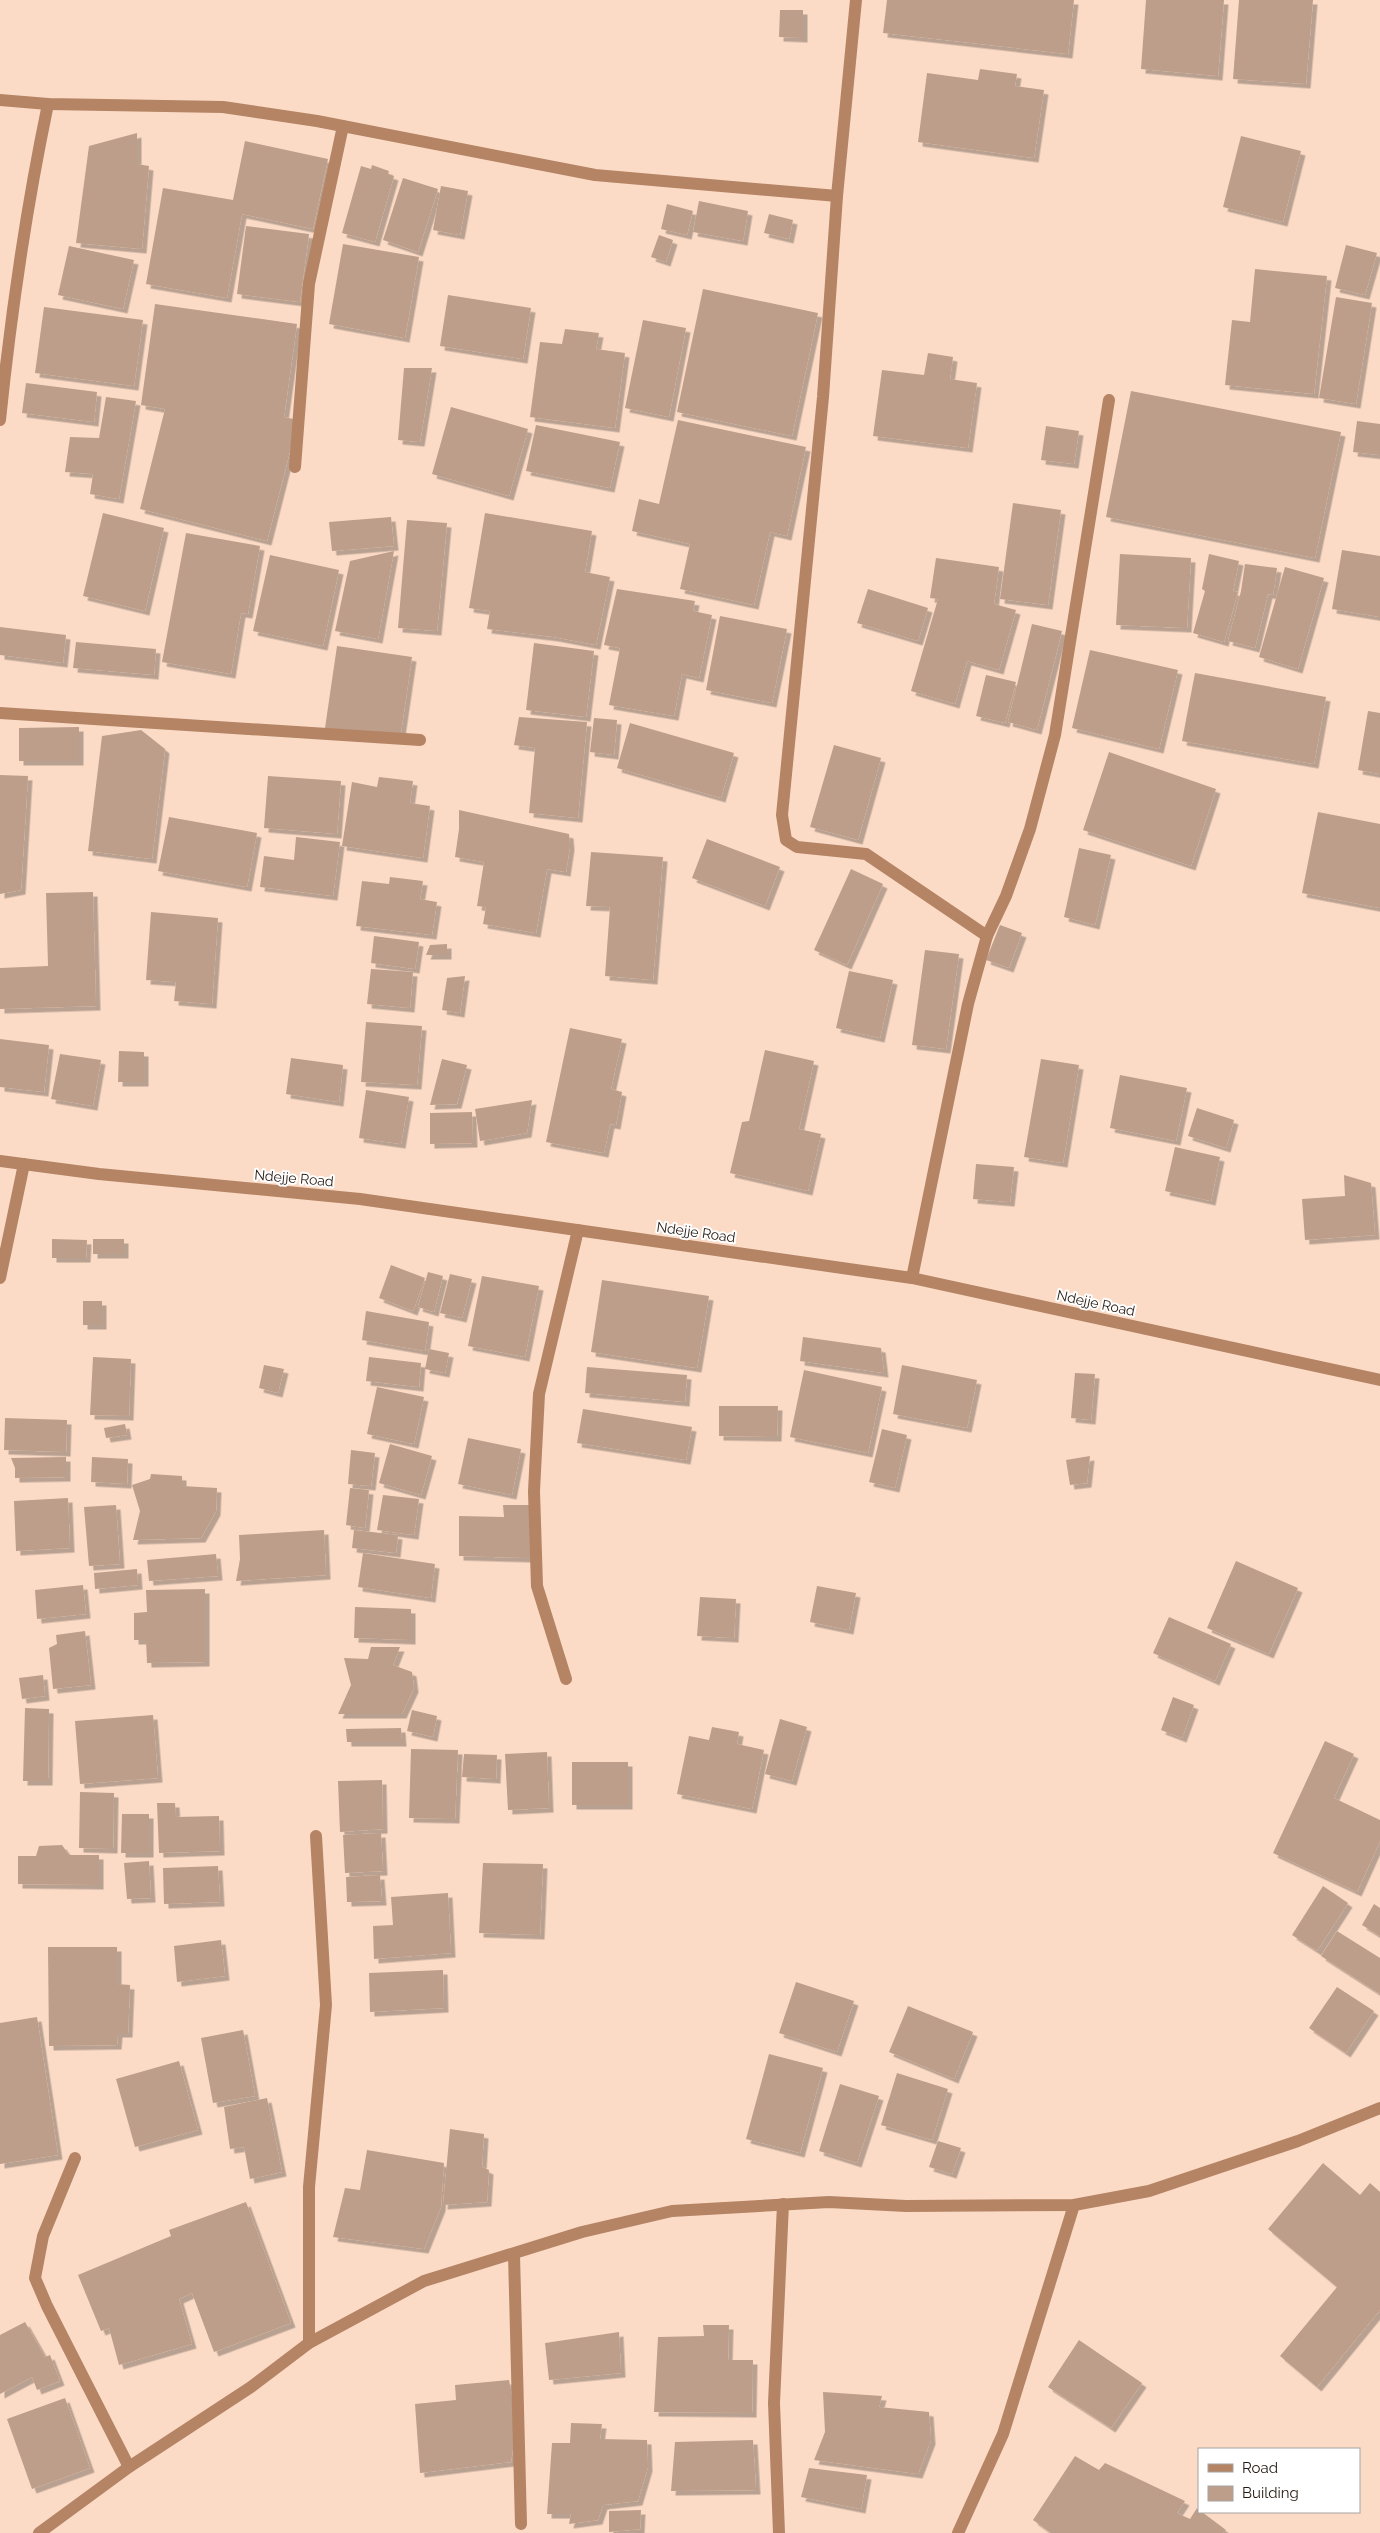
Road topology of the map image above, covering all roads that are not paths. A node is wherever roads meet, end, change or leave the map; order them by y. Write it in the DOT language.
graph roads {
  1 [pos="856,0"];
  2 [pos="0,100"];
  3 [pos="48,104"];
  4 [pos="343,126"];
  5 [pos="837,196"];
  6 [pos="1109,400"];
  7 [pos="0,420"];
  8 [pos="295,467"];
  9 [pos="0,713"];
  10 [pos="420,740"];
  11 [pos="987,936"];
  12 [pos="0,1161"];
  13 [pos="24,1164"];
  14 [pos="578,1230"];
  15 [pos="0,1278"];
  16 [pos="912,1278"];
  17 [pos="1380,1380"];
  18 [pos="566,1679"];
  19 [pos="316,1836"];
  20 [pos="1380,2108"];
  21 [pos="75,2158"];
  22 [pos="783,2204"];
  23 [pos="1074,2205"];
  24 [pos="514,2255"];
  25 [pos="309,2343"];
  26 [pos="129,2467"];
  27 [pos="521,2524"];
  28 [pos="39,2533"];
  29 [pos="779,2533"];
  30 [pos="958,2533"];
  1 -- 5 [label="street"];
  2 -- 3 [label="street"];
  3 -- 4 [label="street"];
  3 -- 7 [label="street"];
  4 -- 5 [label="street"];
  4 -- 8 [label="street"];
  5 -- 11 [label="street"];
  6 -- 11 [label="street"];
  9 -- 10 [label="street"];
  11 -- 16 [label="street"];
  12 -- 13 [label="street, Ndejje Road"];
  13 -- 14 [label="street, Ndejje Road"];
  13 -- 15 [label="street"];
  14 -- 16 [label="street, Ndejje Road"];
  14 -- 18 [label="street"];
  16 -- 17 [label="street, Ndejje Road"];
  19 -- 25 [label="street"];
  20 -- 23 [label="street"];
  21 -- 26 [label="street"];
  22 -- 23 [label="street"];
  22 -- 24 [label="street"];
  22 -- 29 [label="street"];
  23 -- 30 [label="street"];
  24 -- 25 [label="street"];
  24 -- 27 [label="street"];
  25 -- 26 [label="street"];
  26 -- 28 [label="street"];
}
